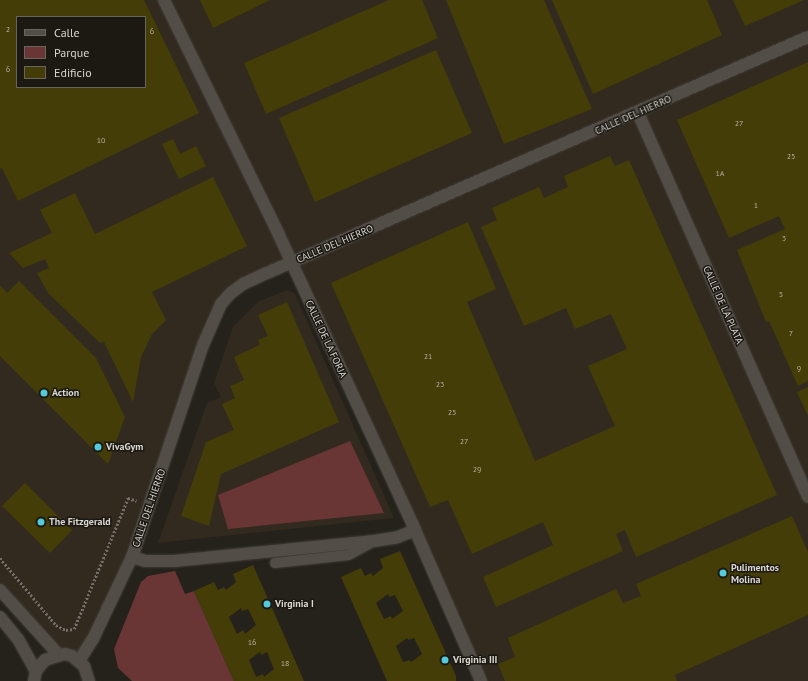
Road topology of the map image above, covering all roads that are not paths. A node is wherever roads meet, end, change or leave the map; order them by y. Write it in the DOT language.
graph roads {
  1 [pos="164,0"];
  2 [pos="808,37"];
  3 [pos="638,113"];
  4 [pos="291,262"];
  5 [pos="808,497"];
  6 [pos="415,530"];
  7 [pos="374,541"];
  8 [pos="132,557"];
  9 [pos="275,563"];
  10 [pos="0,590"];
  11 [pos="0,617"];
  12 [pos="58,654"];
  13 [pos="79,661"];
  14 [pos="35,676"];
  15 [pos="89,681"];
  16 [pos="481,681"];
  1 -- 4 [label="street, CALLE DE LA FORJA"];
  2 -- 3 [label="street, CALLE DEL HIERRO"];
  3 -- 4 [label="street, CALLE DEL HIERRO"];
  3 -- 5 [label="street, CALLE DE LA PLATA"];
  4 -- 6 [label="street, CALLE DE LA FORJA"];
  4 -- 8 [label="street, CALLE DEL HIERRO"];
  6 -- 7 [label="street"];
  6 -- 16 [label="street, CALLE DE LA FORJA"];
  7 -- 8 [label="street"];
  7 -- 9 [label="lane"];
  8 -- 13 [label="street, CALLE DEL HIERRO"];
  10 -- 12 [label="street"];
  11 -- 14 [label="street"];
  12 -- 13 [label="street"];
  12 -- 14 [label="street"];
  13 -- 15 [label="street"];
}
